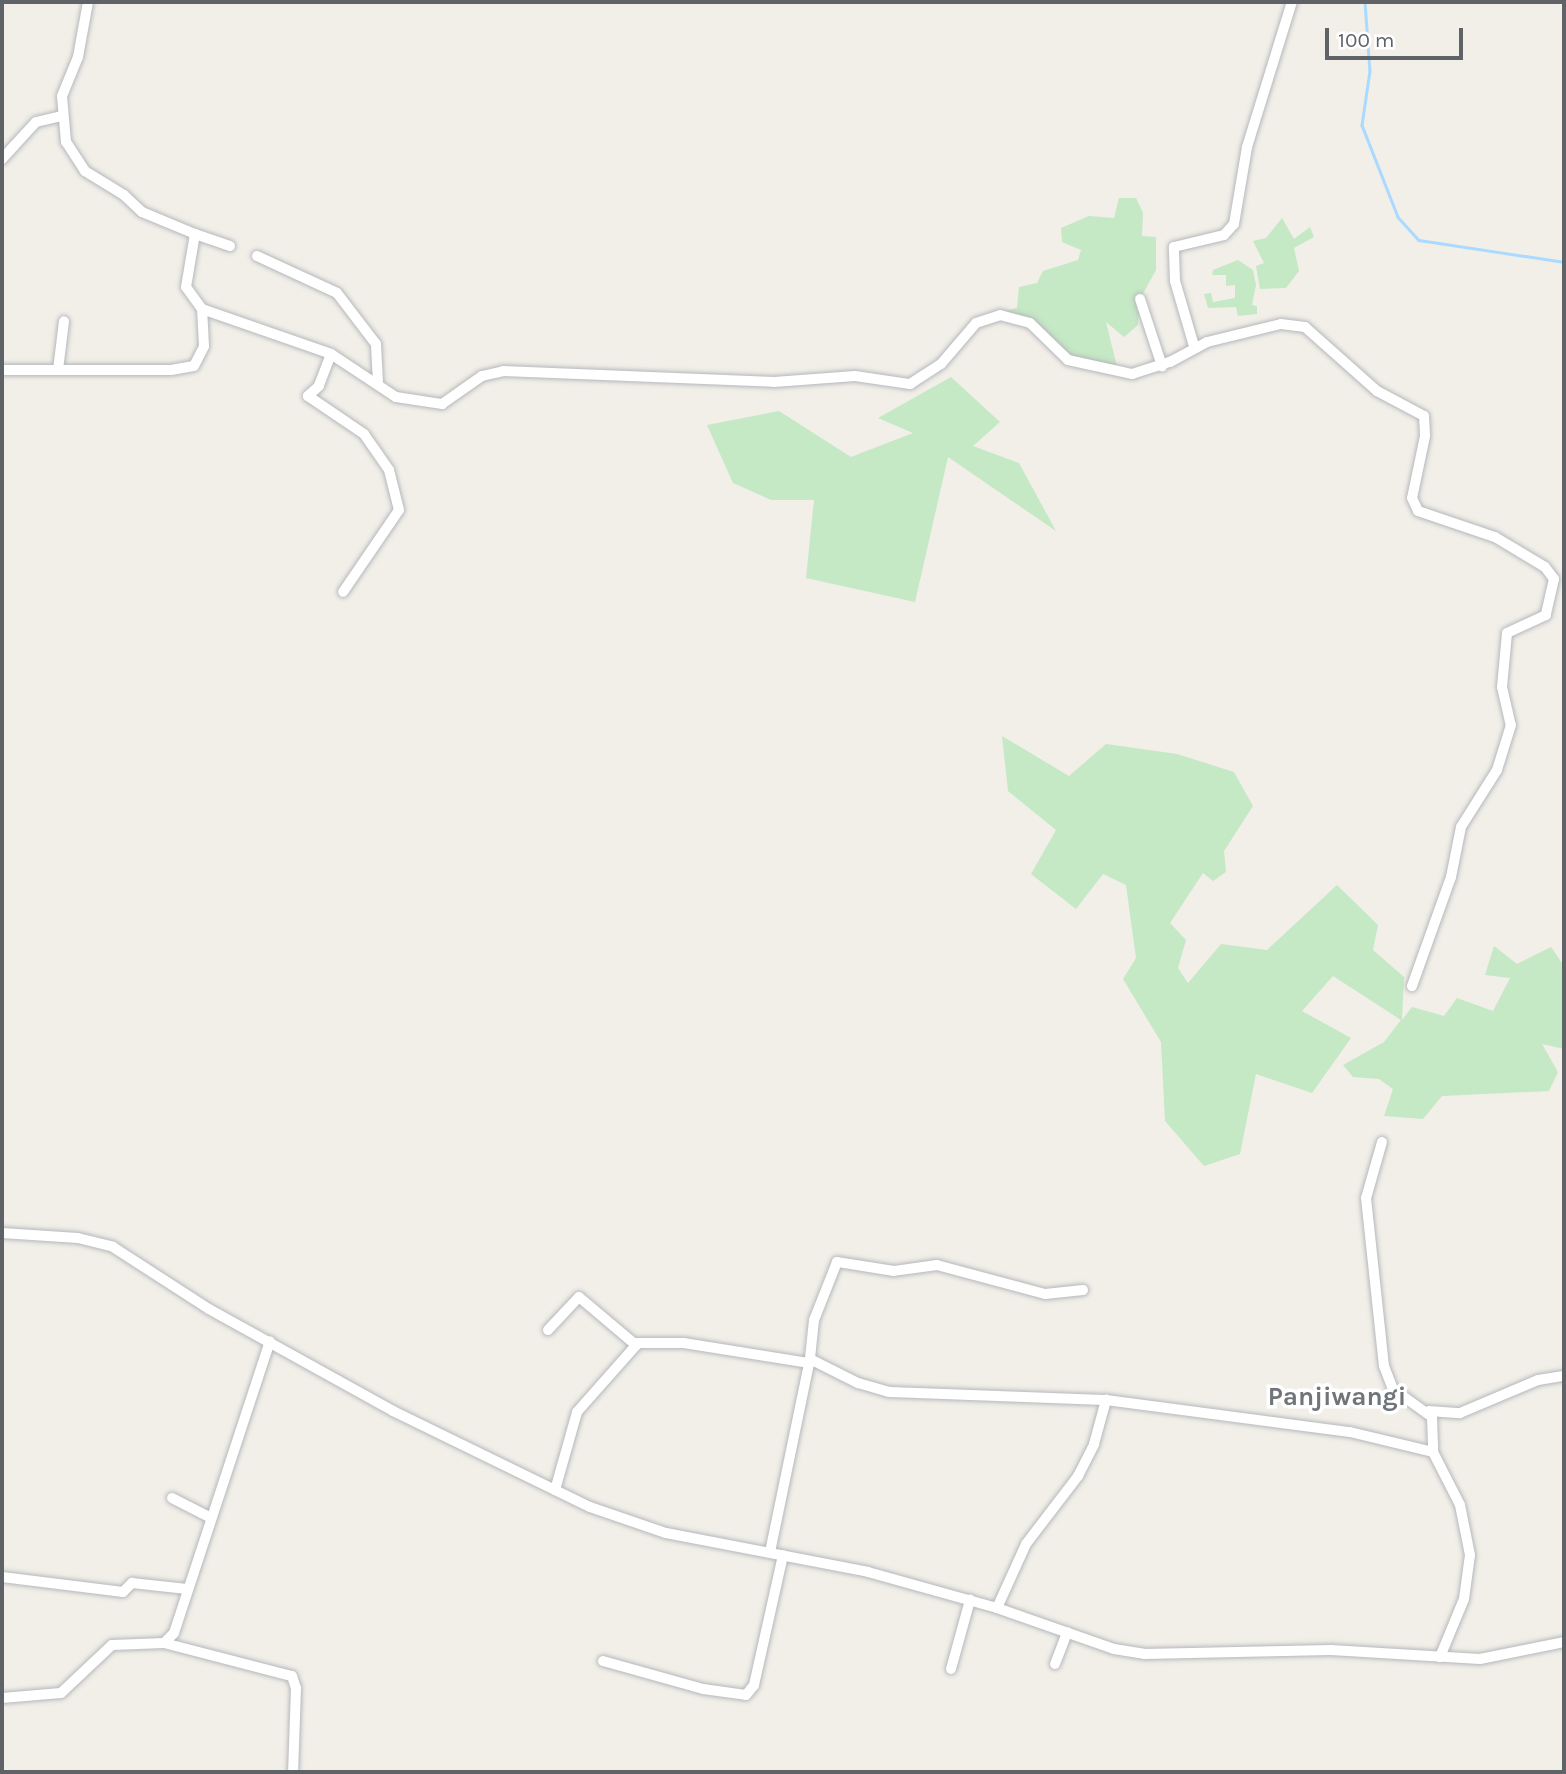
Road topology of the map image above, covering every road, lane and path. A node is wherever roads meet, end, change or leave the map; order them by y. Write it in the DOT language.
graph roads {
  1 [pos="88,2"];
  2 [pos="1292,2"];
  3 [pos="62,116"];
  4 [pos="2,159"];
  5 [pos="195,234"];
  6 [pos="230,246"];
  7 [pos="257,256"];
  8 [pos="1140,299"];
  9 [pos="202,309"];
  10 [pos="64,321"];
  11 [pos="1194,346"];
  12 [pos="331,354"];
  13 [pos="1162,366"];
  14 [pos="2,370"];
  15 [pos="58,370"];
  16 [pos="378,384"];
  17 [pos="343,592"];
  18 [pos="1412,986"];
  19 [pos="1382,1142"];
  20 [pos="2,1233"];
  21 [pos="1083,1290"];
  22 [pos="548,1330"];
  23 [pos="270,1341"];
  24 [pos="636,1345"];
  25 [pos="809,1361"];
  26 [pos="1564,1376"];
  27 [pos="1106,1401"];
  28 [pos="1429,1411"];
  29 [pos="1433,1451"];
  30 [pos="555,1490"];
  31 [pos="172,1497"];
  32 [pos="211,1518"];
  33 [pos="770,1552"];
  34 [pos="783,1555"];
  35 [pos="2,1577"];
  36 [pos="187,1589"];
  37 [pos="970,1600"];
  38 [pos="997,1608"];
  39 [pos="1067,1632"];
  40 [pos="1564,1642"];
  41 [pos="164,1643"];
  42 [pos="1440,1657"];
  43 [pos="603,1661"];
  44 [pos="1055,1664"];
  45 [pos="951,1669"];
  46 [pos="2,1698"];
  47 [pos="293,1772"];
  1 -- 3 [label="street"];
  2 -- 11 [label="street"];
  3 -- 4 [label="street"];
  3 -- 5 [label="street"];
  5 -- 6 [label="street"];
  5 -- 9 [label="street"];
  7 -- 16 [label="street"];
  8 -- 13 [label="street"];
  9 -- 12 [label="street"];
  9 -- 15 [label="street"];
  10 -- 15 [label="street"];
  11 -- 13 [label="street"];
  11 -- 18 [label="street"];
  12 -- 16 [label="street"];
  12 -- 17 [label="street"];
  13 -- 16 [label="street"];
  14 -- 15 [label="street"];
  19 -- 28 [label="street"];
  20 -- 23 [label="street"];
  21 -- 25 [label="street"];
  22 -- 24 [label="street"];
  23 -- 30 [label="street"];
  23 -- 32 [label="street"];
  24 -- 25 [label="street"];
  24 -- 30 [label="street"];
  25 -- 27 [label="street"];
  25 -- 33 [label="street"];
  26 -- 28 [label="street"];
  27 -- 29 [label="street"];
  27 -- 38 [label="street"];
  28 -- 29 [label="street"];
  29 -- 42 [label="street"];
  30 -- 33 [label="street"];
  31 -- 32 [label="street"];
  32 -- 36 [label="street"];
  33 -- 34 [label="street"];
  34 -- 37 [label="street"];
  34 -- 43 [label="street"];
  35 -- 36 [label="street"];
  36 -- 41 [label="street"];
  37 -- 38 [label="street"];
  37 -- 45 [label="street"];
  38 -- 39 [label="street"];
  39 -- 42 [label="street"];
  39 -- 44 [label="street"];
  40 -- 42 [label="street"];
  41 -- 46 [label="street"];
  41 -- 47 [label="street"];
}
